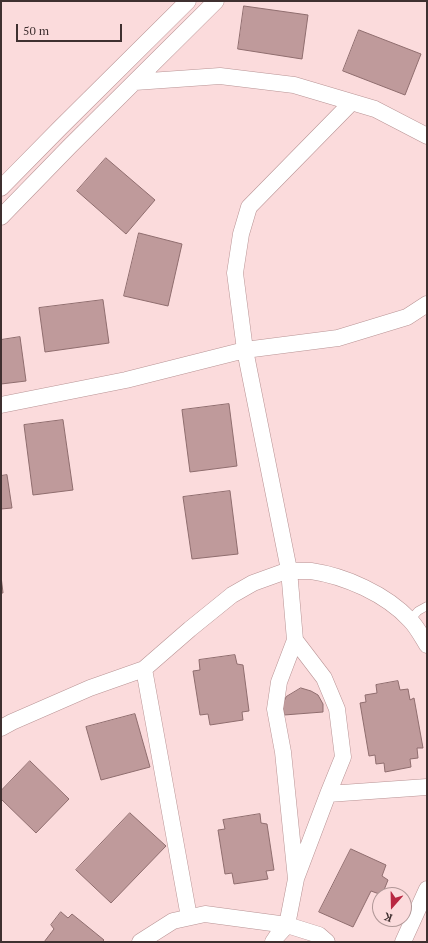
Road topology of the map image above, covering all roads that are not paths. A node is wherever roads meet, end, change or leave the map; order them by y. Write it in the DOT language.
graph roads {
  1 [pos="188,1"];
  2 [pos="216,1"];
  3 [pos="135,82"];
  4 [pos="352,102"];
  5 [pos="427,136"];
  6 [pos="1,188"];
  7 [pos="1,217"];
  8 [pos="427,304"];
  9 [pos="245,350"];
  10 [pos="1,405"];
  11 [pos="289,570"];
  12 [pos="427,606"];
  13 [pos="410,620"];
  14 [pos="295,640"];
  15 [pos="427,645"];
  16 [pos="144,669"];
  17 [pos="1,728"];
  18 [pos="427,787"];
  19 [pos="328,794"];
  20 [pos="296,879"];
  21 [pos="427,890"];
  22 [pos="189,917"];
  23 [pos="287,925"];
  24 [pos="140,942"];
  25 [pos="273,942"];
  26 [pos="328,942"];
  27 [pos="403,942"];
  1 -- 6 [label="street"];
  2 -- 3 [label="street"];
  3 -- 4 [label="street"];
  3 -- 7 [label="street"];
  4 -- 5 [label="street"];
  4 -- 9 [label="street"];
  8 -- 9 [label="street"];
  9 -- 10 [label="street"];
  9 -- 11 [label="street"];
  11 -- 13 [label="street"];
  11 -- 14 [label="street"];
  11 -- 16 [label="street"];
  12 -- 13 [label="lane"];
  13 -- 15 [label="street"];
  14 -- 19 [label="street"];
  14 -- 20 [label="street"];
  16 -- 17 [label="street"];
  16 -- 22 [label="street"];
  18 -- 19 [label="street"];
  19 -- 20 [label="street"];
  20 -- 23 [label="street"];
  21 -- 27 [label="street"];
  22 -- 23 [label="street"];
  22 -- 24 [label="street"];
  23 -- 25 [label="street"];
  23 -- 26 [label="street"];
}
